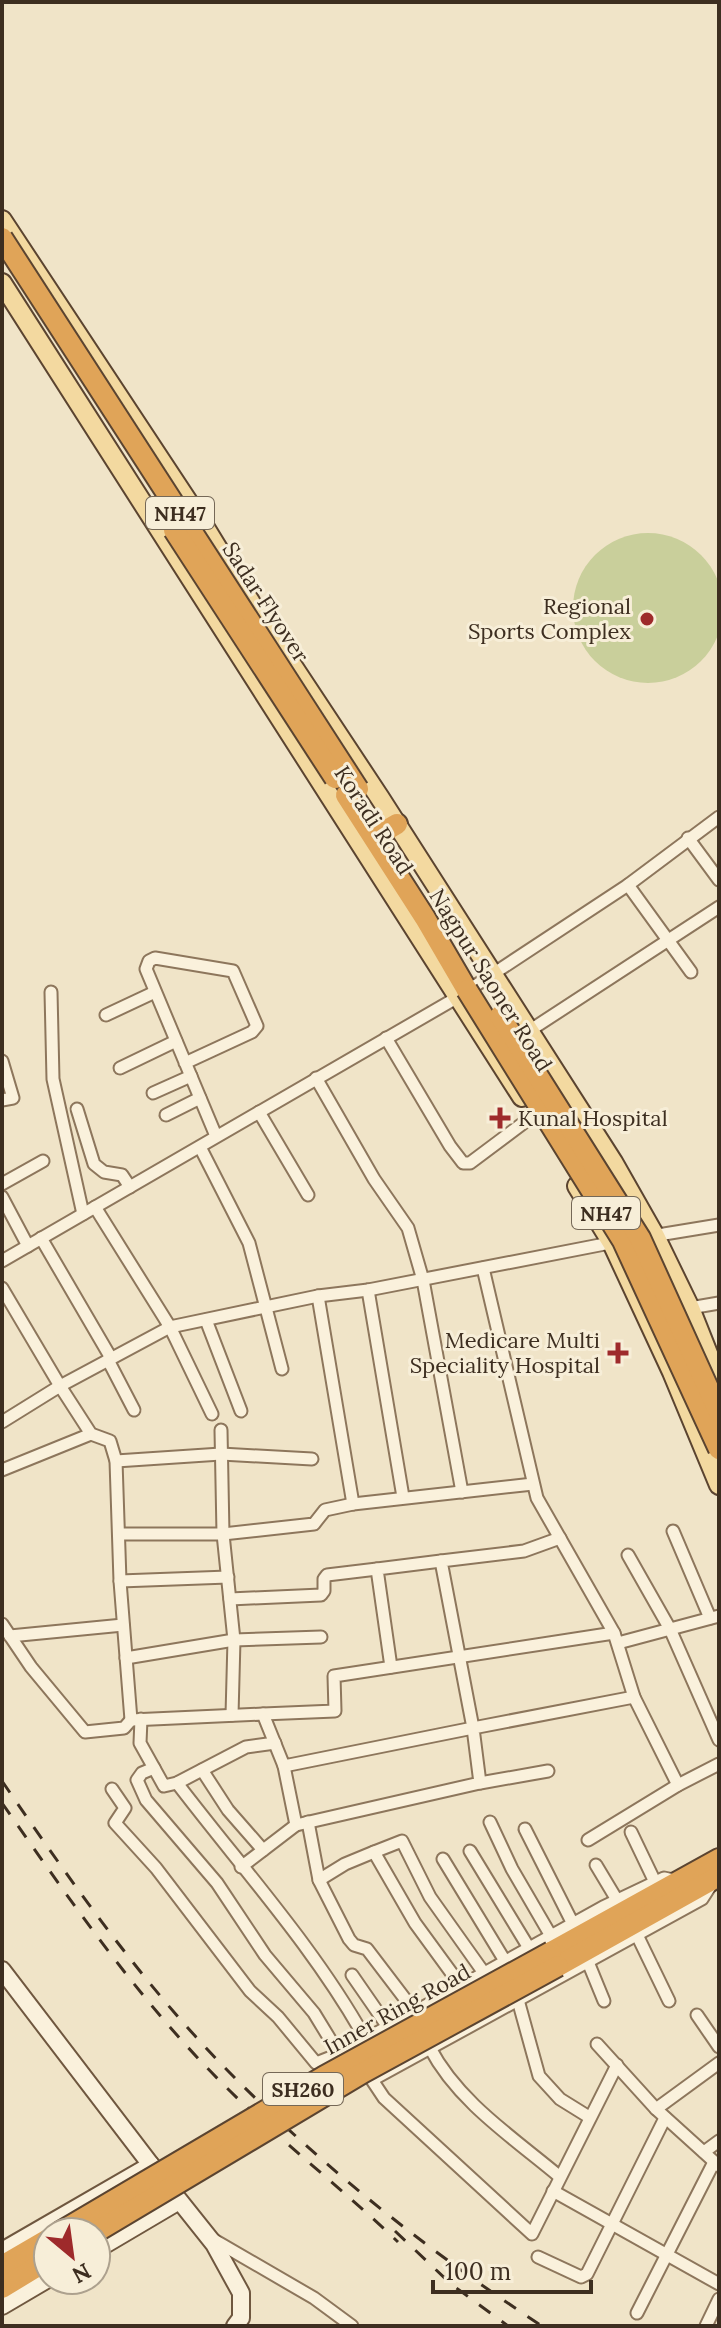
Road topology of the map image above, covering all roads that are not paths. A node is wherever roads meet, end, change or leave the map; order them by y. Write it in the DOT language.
graph roads {
  1 [pos="2,220"];
  2 [pos="2,238"];
  3 [pos="2,260"];
  4 [pos="2,283"];
  5 [pos="108,380"];
  6 [pos="76,399"];
  7 [pos="352,792"];
  8 [pos="719,817"];
  9 [pos="379,833"];
  10 [pos="688,838"];
  11 [pos="719,880"];
  12 [pos="628,885"];
  13 [pos="719,907"];
  14 [pos="666,941"];
  15 [pos="691,972"];
  16 [pos="473,986"];
  17 [pos="51,992"];
  18 [pos="155,992"];
  19 [pos="106,1015"];
  20 [pos="529,1031"];
  21 [pos="386,1038"];
  22 [pos="176,1041"];
  23 [pos="2,1061"];
  24 [pos="185,1063"];
  25 [pos="120,1068"];
  26 [pos="191,1076"];
  27 [pos="316,1078"];
  28 [pos="153,1093"];
  29 [pos="200,1098"];
  30 [pos="2,1100"];
  31 [pos="77,1109"];
  32 [pos="259,1112"];
  33 [pos="166,1115"];
  34 [pos="534,1115"];
  35 [pos="216,1136"];
  36 [pos="200,1147"];
  37 [pos="43,1161"];
  38 [pos="2,1184"];
  39 [pos="130,1187"];
  40 [pos="308,1195"];
  41 [pos="2,1197"];
  42 [pos="95,1207"];
  43 [pos="83,1214"];
  44 [pos="719,1225"];
  45 [pos="655,1236"];
  46 [pos="41,1238"];
  47 [pos="612,1243"];
  48 [pos="28,1246"];
  49 [pos="2,1261"];
  50 [pos="483,1268"];
  51 [pos="423,1280"];
  52 [pos="2,1288"];
  53 [pos="368,1290"];
  54 [pos="318,1296"];
  55 [pos="719,1303"];
  56 [pos="266,1308"];
  57 [pos="690,1308"];
  58 [pos="206,1320"];
  59 [pos="170,1327"];
  60 [pos="110,1359"];
  61 [pos="282,1369"];
  62 [pos="719,1381"];
  63 [pos="60,1386"];
  64 [pos="134,1410"];
  65 [pos="241,1411"];
  66 [pos="719,1412"];
  67 [pos="212,1414"];
  68 [pos="2,1421"];
  69 [pos="221,1430"];
  70 [pos="91,1434"];
  71 [pos="719,1449"];
  72 [pos="221,1454"];
  73 [pos="312,1459"];
  74 [pos="116,1461"];
  75 [pos="2,1470"];
  76 [pos="533,1484"];
  77 [pos="719,1485"];
  78 [pos="462,1492"];
  79 [pos="403,1497"];
  80 [pos="353,1504"];
  81 [pos="673,1531"];
  82 [pos="120,1534"];
  83 [pos="223,1534"];
  84 [pos="560,1538"];
  85 [pos="628,1555"];
  86 [pos="441,1561"];
  87 [pos="377,1569"];
  88 [pos="228,1577"];
  89 [pos="120,1581"];
  90 [pos="230,1599"];
  91 [pos="715,1617"];
  92 [pos="2,1624"];
  93 [pos="123,1625"];
  94 [pos="670,1629"];
  95 [pos="10,1636"];
  96 [pos="321,1637"];
  97 [pos="616,1638"];
  98 [pos="234,1640"];
  99 [pos="459,1657"];
  100 [pos="126,1658"];
  101 [pos="391,1667"];
  102 [pos="634,1697"];
  103 [pos="263,1714"];
  104 [pos="232,1715"];
  105 [pos="136,1719"];
  106 [pos="473,1728"];
  107 [pos="719,1740"];
  108 [pos="275,1743"];
  109 [pos="719,1764"];
  110 [pos="284,1766"];
  111 [pos="154,1768"];
  112 [pos="202,1770"];
  113 [pos="548,1771"];
  114 [pos="177,1783"];
  115 [pos="480,1783"];
  116 [pos="678,1785"];
  117 [pos="112,1789"];
  118 [pos="490,1822"];
  119 [pos="302,1823"];
  120 [pos="525,1829"];
  121 [pos="631,1832"];
  122 [pos="588,1840"];
  123 [pos="263,1850"];
  124 [pos="470,1851"];
  125 [pos="374,1852"];
  126 [pos="443,1859"];
  127 [pos="596,1865"];
  128 [pos="241,1867"];
  129 [pos="718,1871"];
  130 [pos="319,1880"];
  131 [pos="680,1881"];
  132 [pos="655,1882"];
  133 [pos="617,1900"];
  134 [pos="573,1924"];
  135 [pos="637,1935"];
  136 [pos="529,1948"];
  137 [pos="553,1951"];
  138 [pos="505,1961"];
  139 [pos="588,1962"];
  140 [pos="2,1970"];
  141 [pos="484,1973"];
  142 [pos="352,1975"];
  143 [pos="461,1986"];
  144 [pos="518,2000"];
  145 [pos="604,2001"];
  146 [pos="669,2001"];
  147 [pos="415,2012"];
  148 [pos="697,2015"];
  149 [pos="388,2027"];
  150 [pos="366,2040"];
  151 [pos="597,2044"];
  152 [pos="719,2047"];
  153 [pos="430,2048"];
  154 [pos="339,2054"];
  155 [pos="719,2063"];
  156 [pos="617,2065"];
  157 [pos="660,2114"];
  158 [pos="589,2117"];
  159 [pos="719,2141"];
  160 [pos="704,2152"];
  161 [pos="717,2164"];
  162 [pos="151,2165"];
  163 [pos="560,2177"];
  164 [pos="553,2191"];
  165 [pos="179,2201"];
  166 [pos="87,2216"];
  167 [pos="112,2222"];
  168 [pos="612,2226"];
  169 [pos="207,2236"];
  170 [pos="112,2241"];
  171 [pos="32,2248"];
  172 [pos="2,2251"];
  173 [pos="666,2256"];
  174 [pos="538,2257"];
  175 [pos="2,2266"];
  176 [pos="32,2270"];
  177 [pos="719,2284"];
  178 [pos="2,2288"];
  179 [pos="32,2288"];
  180 [pos="719,2299"];
  181 [pos="2,2306"];
  182 [pos="637,2313"];
  183 [pos="235,2326"];
  184 [pos="352,2326"];
  185 [pos="706,2326"];
  1 -- 5 [label="main road, Koradi Road"];
  2 -- 7 [label="highway, Sadar Flyover / NH47, bridge"];
  3 -- 7 [label="highway, Sadar Flyover / NH47, bridge"];
  4 -- 6 [label="main road, Koradi Road / NH47"];
  5 -- 6 [label="main road"];
  5 -- 9 [label="main road, Koradi Road / NH47"];
  6 -- 9 [label="main road, Koradi Road / NH47"];
  7 -- 9 [label="highway, Sadar Flyover"];
  8 -- 10 [label="street"];
  9 -- 16 [label="highway, Nagpur Saoner Road / NH47"];
  9 -- 16 [label="highway, Nagpur Saoner Road / NH47"];
  9 -- 16 [label="main road, Koradi Road / NH47"];
  10 -- 11 [label="street"];
  10 -- 12 [label="street"];
  12 -- 14 [label="street"];
  12 -- 16 [label="street"];
  13 -- 14 [label="street"];
  14 -- 15 [label="street"];
  14 -- 20 [label="street"];
  16 -- 20 [label="main road"];
  16 -- 21 [label="street"];
  16 -- 34 [label="main road, NH47"];
  16 -- 66 [label="highway, Nagpur Saoner Road / NH47, bridge"];
  16 -- 71 [label="highway, Nagpur Saoner Road / NH47, bridge"];
  17 -- 43 [label="street"];
  18 -- 19 [label="street"];
  18 -- 22 [label="street"];
  18 -- 24 [label="street"];
  20 -- 45 [label="main road"];
  21 -- 27 [label="street"];
  21 -- 34 [label="street"];
  22 -- 24 [label="street"];
  22 -- 25 [label="street"];
  23 -- 30 [label="street"];
  24 -- 26 [label="street"];
  26 -- 28 [label="street"];
  26 -- 29 [label="street"];
  27 -- 32 [label="street"];
  27 -- 51 [label="street"];
  29 -- 33 [label="street"];
  29 -- 35 [label="street"];
  31 -- 39 [label="street"];
  32 -- 35 [label="street"];
  32 -- 40 [label="street"];
  34 -- 47 [label="main road, NH47"];
  35 -- 36 [label="street"];
  36 -- 39 [label="street"];
  36 -- 56 [label="street"];
  37 -- 38 [label="street"];
  39 -- 42 [label="street"];
  41 -- 48 [label="street"];
  42 -- 43 [label="street"];
  42 -- 59 [label="street"];
  43 -- 46 [label="street"];
  44 -- 45 [label="street"];
  45 -- 47 [label="street"];
  45 -- 57 [label="main road"];
  46 -- 48 [label="street"];
  46 -- 60 [label="street"];
  47 -- 50 [label="street"];
  47 -- 77 [label="main road, NH47"];
  48 -- 49 [label="street"];
  50 -- 51 [label="street"];
  50 -- 76 [label="street"];
  51 -- 53 [label="street"];
  51 -- 78 [label="street"];
  52 -- 63 [label="street"];
  53 -- 54 [label="street"];
  53 -- 79 [label="street"];
  54 -- 56 [label="street"];
  54 -- 80 [label="street"];
  55 -- 57 [label="street"];
  56 -- 58 [label="street"];
  56 -- 61 [label="street"];
  57 -- 62 [label="main road"];
  58 -- 59 [label="street"];
  58 -- 65 [label="street"];
  59 -- 60 [label="street"];
  59 -- 67 [label="street"];
  60 -- 63 [label="street"];
  60 -- 64 [label="street"];
  63 -- 68 [label="street"];
  63 -- 70 [label="street"];
  69 -- 72 [label="street"];
  70 -- 74 [label="street"];
  70 -- 75 [label="street"];
  72 -- 73 [label="street"];
  72 -- 74 [label="street"];
  72 -- 83 [label="street"];
  74 -- 82 [label="street"];
  76 -- 78 [label="street"];
  76 -- 84 [label="street"];
  78 -- 79 [label="street"];
  79 -- 80 [label="street"];
  80 -- 83 [label="street"];
  81 -- 91 [label="street"];
  82 -- 83 [label="street"];
  82 -- 89 [label="street"];
  83 -- 88 [label="street"];
  84 -- 86 [label="street"];
  84 -- 97 [label="street"];
  85 -- 94 [label="street"];
  86 -- 87 [label="street"];
  86 -- 99 [label="street"];
  87 -- 90 [label="street"];
  87 -- 101 [label="street"];
  88 -- 89 [label="street"];
  88 -- 90 [label="street"];
  89 -- 93 [label="street"];
  90 -- 98 [label="street"];
  91 -- 94 [label="street"];
  92 -- 95 [label="street"];
  93 -- 95 [label="street"];
  93 -- 100 [label="street"];
  94 -- 97 [label="street"];
  94 -- 107 [label="street"];
  95 -- 105 [label="street"];
  96 -- 98 [label="street"];
  97 -- 99 [label="street"];
  97 -- 102 [label="street"];
  98 -- 100 [label="street"];
  98 -- 104 [label="street"];
  99 -- 101 [label="street"];
  99 -- 106 [label="street"];
  100 -- 105 [label="street"];
  101 -- 103 [label="street"];
  102 -- 106 [label="street"];
  102 -- 116 [label="street"];
  103 -- 104 [label="street"];
  103 -- 108 [label="street"];
  104 -- 105 [label="street"];
  105 -- 111 [label="street"];
  106 -- 110 [label="street"];
  106 -- 115 [label="street"];
  108 -- 110 [label="street"];
  108 -- 112 [label="street"];
  109 -- 116 [label="street"];
  110 -- 119 [label="street"];
  111 -- 114 [label="street"];
  111 -- 154 [label="street"];
  112 -- 114 [label="street"];
  112 -- 123 [label="street"];
  113 -- 115 [label="street"];
  114 -- 128 [label="street"];
  115 -- 119 [label="street"];
  116 -- 122 [label="street"];
  117 -- 154 [label="street"];
  118 -- 137 [label="street"];
  119 -- 123 [label="street"];
  119 -- 130 [label="street"];
  120 -- 134 [label="street"];
  121 -- 132 [label="street"];
  123 -- 128 [label="street"];
  124 -- 136 [label="street"];
  125 -- 130 [label="street"];
  125 -- 141 [label="street"];
  125 -- 143 [label="street"];
  126 -- 138 [label="street"];
  127 -- 133 [label="street"];
  128 -- 150 [label="street"];
  129 -- 131 [label="highway, Inner Ring Road / SH260"];
  129 -- 135 [label="street"];
  129 -- 137 [label="highway, Inner Ring Road / SH260"];
  130 -- 147 [label="street"];
  131 -- 132 [label="street"];
  131 -- 137 [label="highway, Inner Ring Road / SH260"];
  132 -- 133 [label="street"];
  133 -- 134 [label="street"];
  134 -- 137 [label="street"];
  135 -- 139 [label="street"];
  135 -- 146 [label="street"];
  136 -- 137 [label="street"];
  136 -- 138 [label="street"];
  137 -- 166 [label="highway, Inner Ring Road / SH260, bridge"];
  137 -- 167 [label="highway, Inner Ring Road / SH260, bridge"];
  138 -- 141 [label="street"];
  139 -- 144 [label="street"];
  139 -- 145 [label="street"];
  140 -- 162 [label="street"];
  141 -- 143 [label="street"];
  142 -- 149 [label="street"];
  143 -- 147 [label="street"];
  144 -- 153 [label="street"];
  144 -- 158 [label="street"];
  147 -- 149 [label="street"];
  148 -- 152 [label="street"];
  149 -- 150 [label="street"];
  150 -- 154 [label="street"];
  151 -- 156 [label="street"];
  153 -- 163 [label="street"];
  153 -- 164 [label="street"];
  155 -- 157 [label="street"];
  156 -- 157 [label="street"];
  156 -- 158 [label="street"];
  157 -- 160 [label="street"];
  157 -- 168 [label="street"];
  158 -- 163 [label="street"];
  159 -- 160 [label="street"];
  160 -- 161 [label="street"];
  161 -- 173 [label="street"];
  162 -- 165 [label="street"];
  162 -- 172 [label="street"];
  163 -- 164 [label="street"];
  164 -- 168 [label="street"];
  165 -- 169 [label="street"];
  165 -- 170 [label="street"];
  168 -- 173 [label="street"];
  168 -- 174 [label="street"];
  169 -- 183 [label="street"];
  169 -- 184 [label="street"];
  171 -- 175 [label="highway"];
  173 -- 177 [label="street"];
  173 -- 182 [label="street"];
  176 -- 178 [label="highway"];
  179 -- 181 [label="street"];
  180 -- 185 [label="street"];
}
